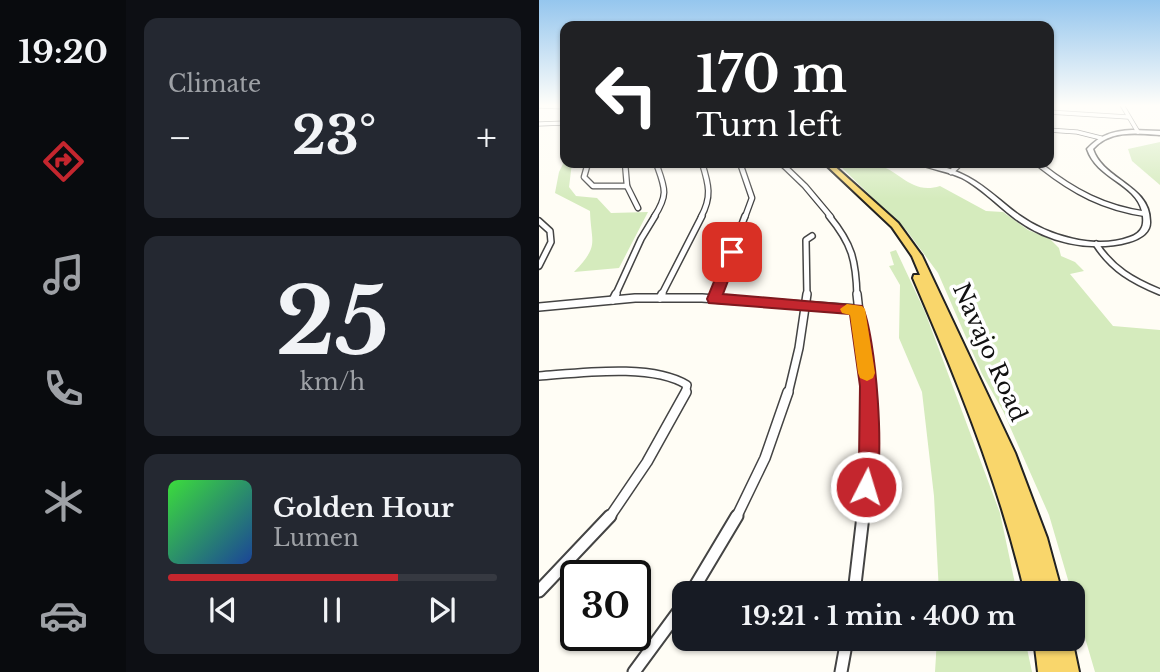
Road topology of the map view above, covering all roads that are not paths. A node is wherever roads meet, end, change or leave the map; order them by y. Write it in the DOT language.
graph roads {
  1 [pos="1094,136"];
  2 [pos="1106,136"];
  3 [pos="1101,138"];
  4 [pos="587,168"];
  5 [pos="625,168"];
  6 [pos="658,168"];
  7 [pos="703,168"];
  8 [pos="742,168"];
  9 [pos="786,168"];
  10 [pos="823,168"];
  11 [pos="832,168"];
  12 [pos="937,168"];
  13 [pos="955,168"];
  14 [pos="1044,168"];
  15 [pos="951,172"];
  16 [pos="627,186"];
  17 [pos="638,208"];
  18 [pos="1146,214"];
  19 [pos="541,224"];
  20 [pos="811,236"];
  21 [pos="1096,244"];
  22 [pos="539,266"];
  23 [pos="1160,292"];
  24 [pos="660,298"];
  25 [pos="714,299"];
  26 [pos="613,300"];
  27 [pos="539,307"];
  28 [pos="806,307"];
  29 [pos="857,309"];
  30 [pos="539,376"];
  31 [pos="699,581"];
  32 [pos="855,581"];
  33 [pos="1032,581"];
  34 [pos="1049,581"];
  35 [pos="539,591"];
  36 [pos="672,620"];
  37 [pos="845,651"];
  38 [pos="1046,651"];
  39 [pos="1064,651"];
  40 [pos="634,672"];
  41 [pos="841,672"];
  42 [pos="1049,672"];
  43 [pos="1068,672"];
  1 -- 3 [label="street"];
  2 -- 3 [label="street"];
  3 -- 18 [label="street"];
  4 -- 16 [label="street"];
  5 -- 16 [label="street"];
  6 -- 26 [label="street"];
  7 -- 24 [label="street"];
  8 -- 25 [label="street"];
  9 -- 29 [label="street"];
  10 -- 33 [label="main road, Navajo Road"];
  11 -- 34 [label="main road, Navajo Road"];
  12 -- 15 [label="street"];
  13 -- 15 [label="street"];
  14 -- 18 [label="street"];
  15 -- 21 [label="street"];
  16 -- 17 [label="street"];
  18 -- 21 [label="street"];
  19 -- 22 [label="street"];
  20 -- 28 [label="street"];
  21 -- 23 [label="street"];
  24 -- 25 [label="street"];
  24 -- 26 [label="street"];
  25 -- 28 [label="street"];
  26 -- 27 [label="street"];
  28 -- 29 [label="street"];
  28 -- 31 [label="street"];
  29 -- 32 [label="street"];
  30 -- 35 [label="street"];
  36 -- 40 [label="street"];
  37 -- 41 [label="street"];
  38 -- 42 [label="main road"];
  39 -- 43 [label="main road"];
}
